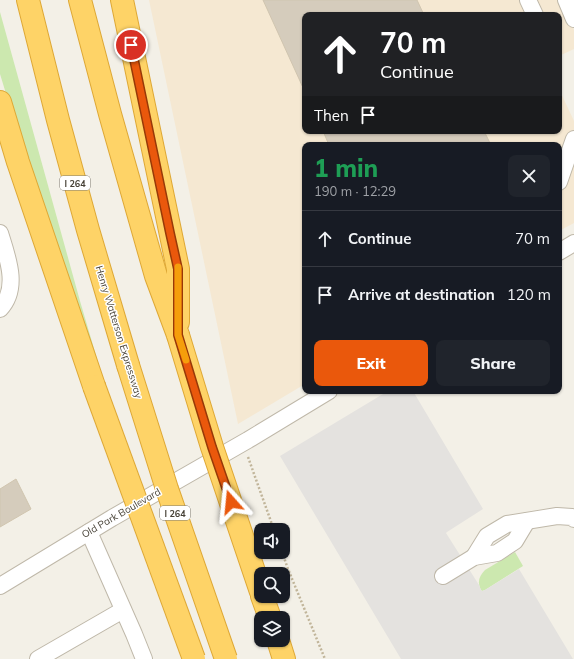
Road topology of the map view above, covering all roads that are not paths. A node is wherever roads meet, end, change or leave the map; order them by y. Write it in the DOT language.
graph roads {
  1 [pos="28,0"];
  2 [pos="80,0"];
  3 [pos="122,0"];
  4 [pos="528,0"];
  5 [pos="566,0"];
  6 [pos="534,12"];
  7 [pos="574,19"];
  8 [pos="0,102"];
  9 [pos="574,139"];
  10 [pos="562,173"];
  11 [pos="0,233"];
  12 [pos="574,243"];
  13 [pos="562,250"];
  14 [pos="2,307"];
  15 [pos="178,335"];
  16 [pos="324,394"];
  17 [pos="574,518"];
  18 [pos="89,532"];
  19 [pos="254,571"];
  20 [pos="443,576"];
  21 [pos="0,586"];
  22 [pos="123,610"];
  23 [pos="280,647"];
  24 [pos="38,659"];
  25 [pos="144,659"];
  26 [pos="194,659"];
  27 [pos="226,659"];
  28 [pos="284,659"];
  1 -- 27 [label="highway, Henry Watterson Expressway / I 264, bridge"];
  2 -- 15 [label="highway"];
  3 -- 15 [label="highway"];
  4 -- 6 [label="street"];
  5 -- 7 [label="street"];
  8 -- 26 [label="highway, bridge"];
  9 -- 10 [label="street"];
  11 -- 14 [label="street"];
  12 -- 13 [label="street"];
  15 -- 19 [label="highway, bridge"];
  16 -- 18 [label="street, Old Park Boulevard"];
  17 -- 20 [label="street"];
  18 -- 21 [label="street, Old Park Boulevard"];
  18 -- 22 [label="street"];
  22 -- 24 [label="street"];
  22 -- 25 [label="street"];
  23 -- 28 [label="highway"];
}
